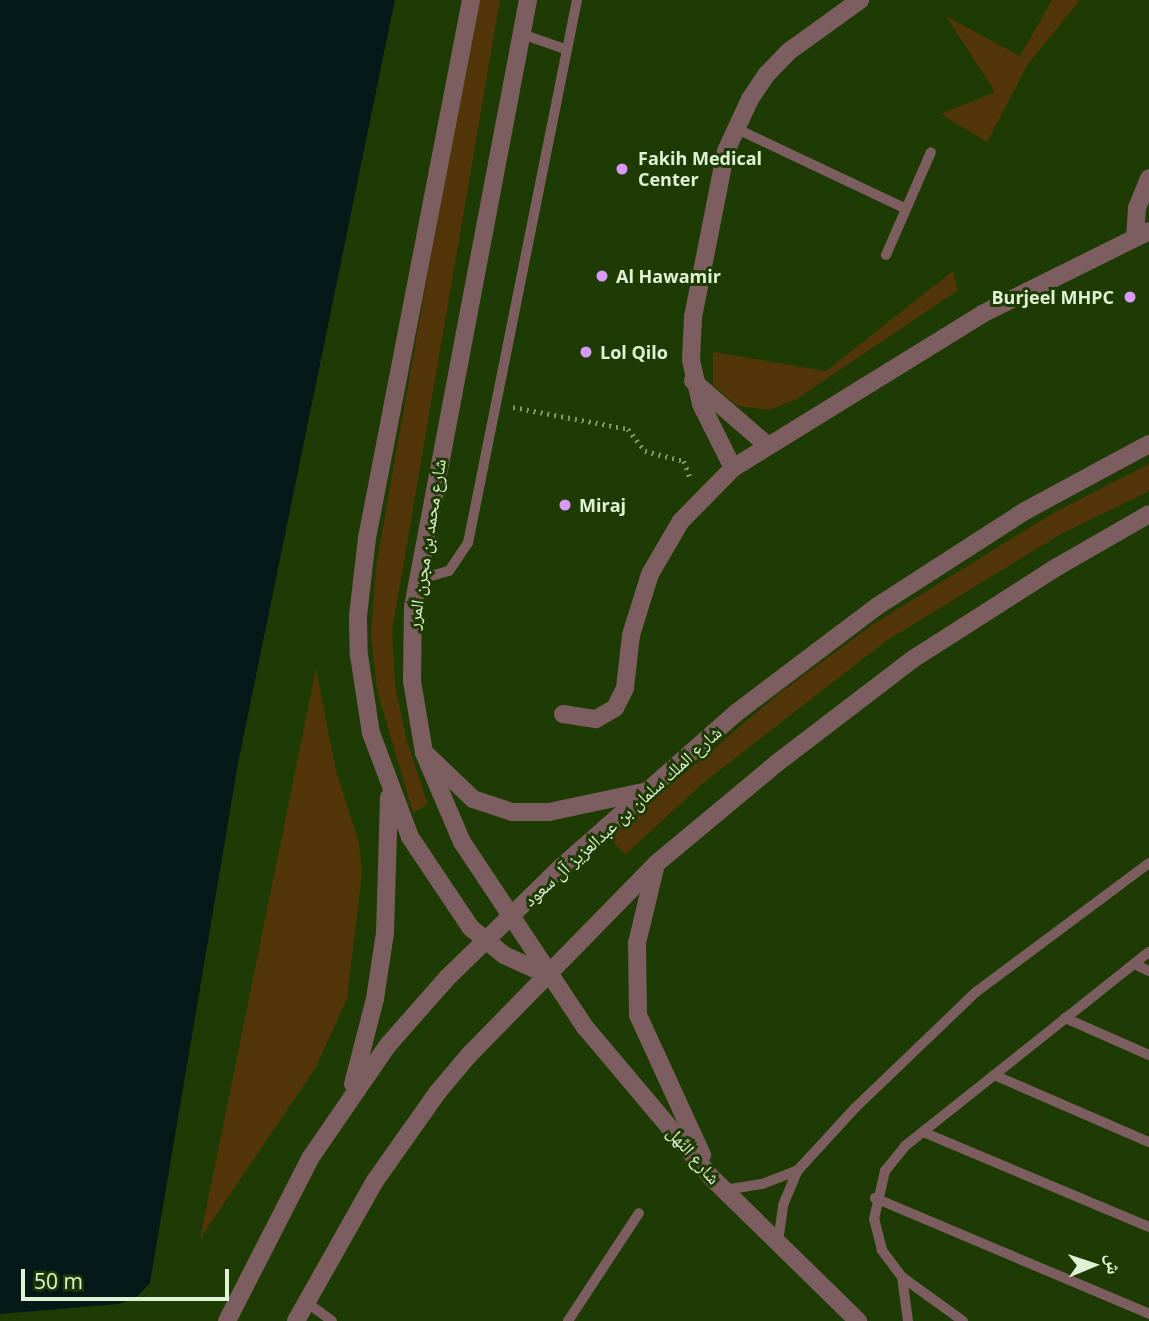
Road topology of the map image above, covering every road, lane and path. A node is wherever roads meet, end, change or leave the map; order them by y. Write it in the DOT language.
graph roads {
  1 [pos="471,0"];
  2 [pos="528,0"];
  3 [pos="578,0"];
  4 [pos="860,0"];
  5 [pos="519,33"];
  6 [pos="565,49"];
  7 [pos="735,128"];
  8 [pos="931,152"];
  9 [pos="1149,177"];
  10 [pos="906,209"];
  11 [pos="1142,234"];
  12 [pos="886,255"];
  13 [pos="693,382"];
  14 [pos="495,403"];
  15 [pos="1149,444"];
  16 [pos="767,445"];
  17 [pos="733,468"];
  18 [pos="699,499"];
  19 [pos="1148,516"];
  20 [pos="417,580"];
  21 [pos="563,714"];
  22 [pos="424,753"];
  23 [pos="389,790"];
  24 [pos="646,791"];
  25 [pos="657,863"];
  26 [pos="1149,863"];
  27 [pos="510,918"];
  28 [pos="485,941"];
  29 [pos="1149,952"];
  30 [pos="1134,964"];
  31 [pos="1149,971"];
  32 [pos="546,974"];
  33 [pos="1065,1018"];
  34 [pos="1149,1055"];
  35 [pos="994,1075"];
  36 [pos="348,1100"];
  37 [pos="923,1132"];
  38 [pos="1149,1142"];
  39 [pos="798,1170"];
  40 [pos="719,1185"];
  41 [pos="875,1198"];
  42 [pos="639,1213"];
  43 [pos="1149,1227"];
  44 [pos="778,1242"];
  45 [pos="902,1277"];
  46 [pos="306,1302"];
  47 [pos="1149,1314"];
  48 [pos="227,1321"];
  49 [pos="296,1321"];
  50 [pos="332,1321"];
  51 [pos="568,1321"];
  52 [pos="858,1321"];
  53 [pos="908,1321"];
  54 [pos="963,1321"];
  1 -- 23 [label="street"];
  2 -- 5 [label="street, شارع محمد بن مجرن المرر"];
  3 -- 6 [label="lane"];
  4 -- 7 [label="street"];
  5 -- 6 [label="lane"];
  5 -- 20 [label="street, شارع محمد بن مجرن المرر"];
  6 -- 14 [label="lane"];
  7 -- 10 [label="lane"];
  7 -- 13 [label="street"];
  8 -- 10 [label="lane"];
  9 -- 11 [label="street"];
  10 -- 12 [label="lane"];
  11 -- 16 [label="street"];
  13 -- 16 [label="street"];
  13 -- 17 [label="street"];
  14 -- 18 [label="path"];
  14 -- 20 [label="lane"];
  15 -- 24 [label="street, شارع الملك سلمان بن عبدالعزيز آل سعود"];
  16 -- 17 [label="street"];
  17 -- 18 [label="street"];
  18 -- 21 [label="street"];
  19 -- 25 [label="street"];
  20 -- 22 [label="street, شارع محمد بن مجرن المرر"];
  22 -- 24 [label="street"];
  22 -- 27 [label="street, شارع محمد بن مجرن المرر"];
  23 -- 28 [label="street"];
  23 -- 36 [label="street"];
  24 -- 27 [label="street, شارع الملك سلمان بن عبدالعزيز آل سعود"];
  25 -- 32 [label="street"];
  25 -- 40 [label="street"];
  26 -- 39 [label="lane"];
  27 -- 28 [label="street, شارع الملك سلمان بن عبدالعزيز آل سعود"];
  27 -- 32 [label="street, شارع محمد بن مجرن المرر"];
  28 -- 32 [label="street"];
  28 -- 36 [label="street, شارع الملك سلمان بن عبدالعزيز آل سعود"];
  29 -- 30 [label="lane"];
  30 -- 31 [label="lane"];
  30 -- 33 [label="lane"];
  32 -- 40 [label="street, شارع النَّهل"];
  32 -- 46 [label="street"];
  33 -- 34 [label="lane"];
  33 -- 35 [label="lane"];
  35 -- 37 [label="lane"];
  35 -- 38 [label="lane"];
  36 -- 48 [label="street, شارع الملك سلمان بن عبدالعزيز آل سعود"];
  37 -- 41 [label="lane"];
  37 -- 43 [label="lane"];
  39 -- 40 [label="lane"];
  39 -- 44 [label="lane"];
  40 -- 44 [label="street, شارع النَّهل"];
  41 -- 45 [label="lane"];
  41 -- 47 [label="lane"];
  42 -- 51 [label="lane"];
  44 -- 52 [label="street, شارع النَّهل"];
  45 -- 53 [label="lane"];
  45 -- 54 [label="lane"];
  46 -- 49 [label="street"];
  46 -- 50 [label="lane"];
}
